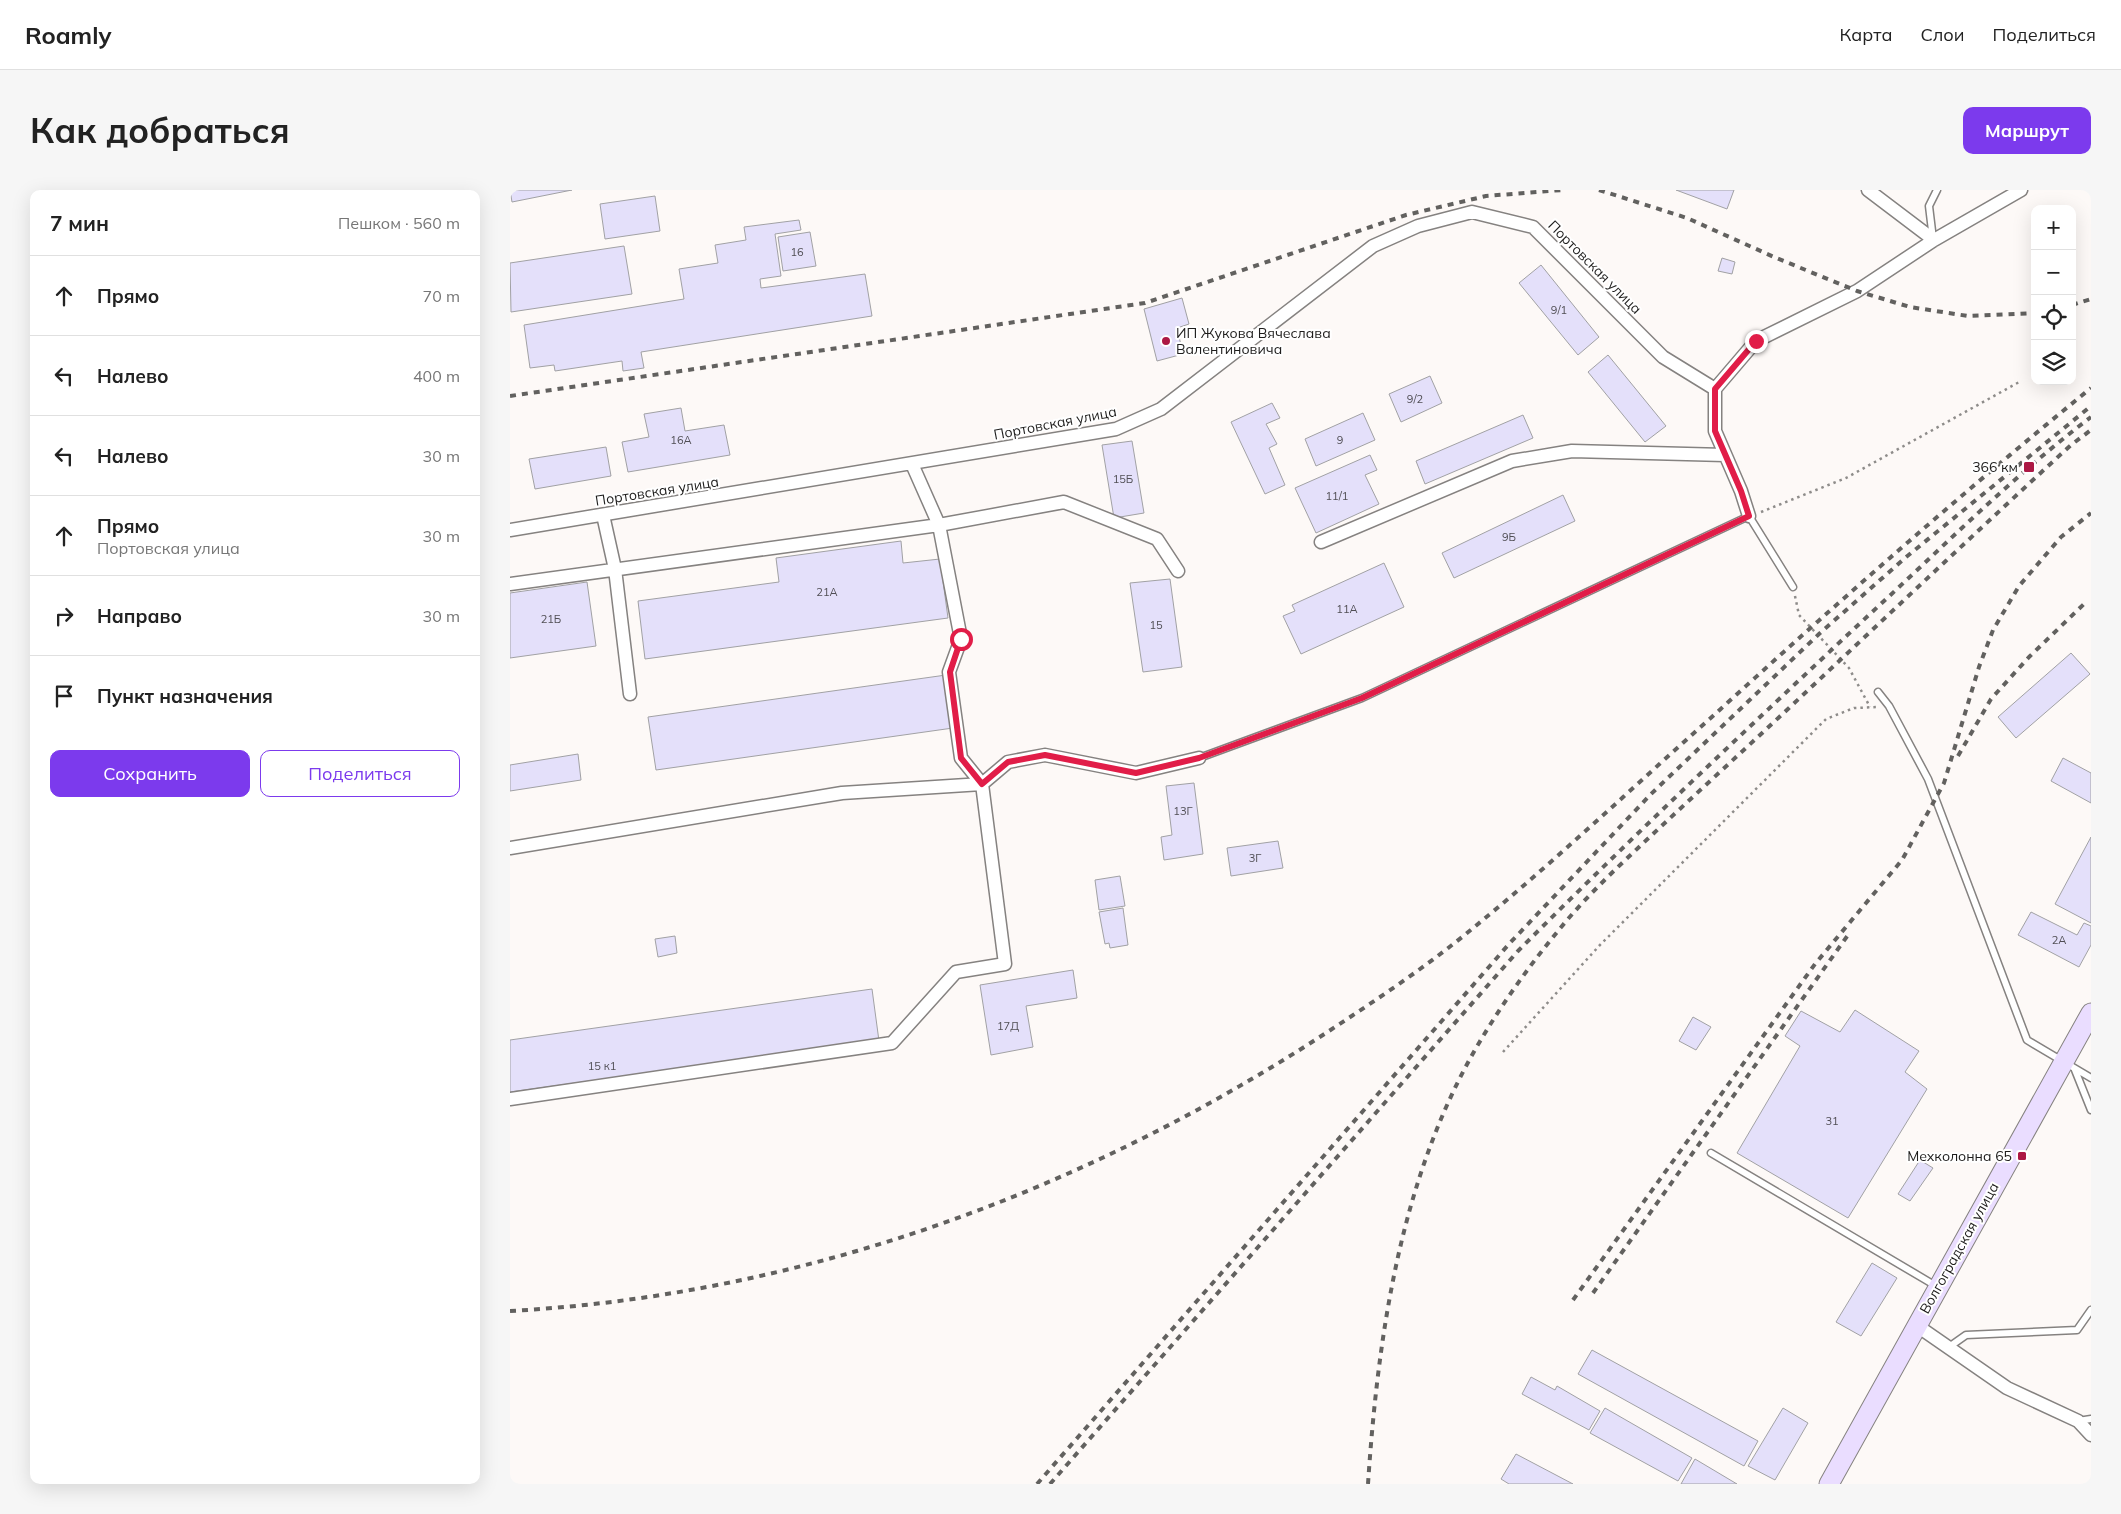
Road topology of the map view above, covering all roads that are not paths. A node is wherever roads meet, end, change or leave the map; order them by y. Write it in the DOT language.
graph roads {
  1 [pos="1868,190"];
  2 [pos="1937,190"];
  3 [pos="2022,190"];
  4 [pos="1934,240"];
  5 [pos="1715,389"];
  6 [pos="1725,455"];
  7 [pos="912,464"];
  8 [pos="603,515"];
  9 [pos="1749,517"];
  10 [pos="939,525"];
  11 [pos="510,530"];
  12 [pos="1321,542"];
  13 [pos="615,569"];
  14 [pos="1178,571"];
  15 [pos="510,584"];
  16 [pos="1793,587"];
  17 [pos="1878,692"];
  18 [pos="630,694"];
  19 [pos="1199,758"];
  20 [pos="982,784"];
  21 [pos="510,848"];
  22 [pos="2091,1013"];
  23 [pos="2069,1066"];
  24 [pos="2091,1078"];
  25 [pos="510,1099"];
  26 [pos="2091,1110"];
  27 [pos="1711,1153"];
  28 [pos="1937,1287"];
  29 [pos="2091,1310"];
  30 [pos="1916,1325"];
  31 [pos="1949,1347"];
  32 [pos="2091,1418"];
  33 [pos="2078,1420"];
  34 [pos="2091,1434"];
  35 [pos="1829,1484"];
  1 -- 4 [label="street"];
  2 -- 4 [label="lane"];
  3 -- 4 [label="street"];
  4 -- 5 [label="street"];
  5 -- 6 [label="street"];
  5 -- 7 [label="street, Портовская улица"];
  6 -- 9 [label="street"];
  6 -- 12 [label="street"];
  7 -- 8 [label="street, Портовская улица"];
  7 -- 10 [label="street"];
  8 -- 11 [label="street, Портовская улица"];
  8 -- 13 [label="street"];
  9 -- 16 [label="lane"];
  9 -- 19 [label="lane"];
  10 -- 13 [label="street"];
  10 -- 14 [label="street"];
  10 -- 20 [label="street"];
  13 -- 15 [label="street"];
  13 -- 18 [label="street"];
  17 -- 23 [label="lane"];
  19 -- 20 [label="street"];
  20 -- 21 [label="street"];
  20 -- 25 [label="street"];
  22 -- 23 [label="main road, Волгоградская улица"];
  23 -- 24 [label="lane"];
  23 -- 26 [label="lane"];
  23 -- 28 [label="main road, Волгоградская улица"];
  27 -- 28 [label="lane"];
  28 -- 30 [label="main road, Волгоградская улица"];
  29 -- 31 [label="lane"];
  30 -- 31 [label="street"];
  30 -- 35 [label="main road, Волгоградская улица"];
  31 -- 33 [label="street"];
  32 -- 33 [label="lane"];
  33 -- 34 [label="street"];
}
